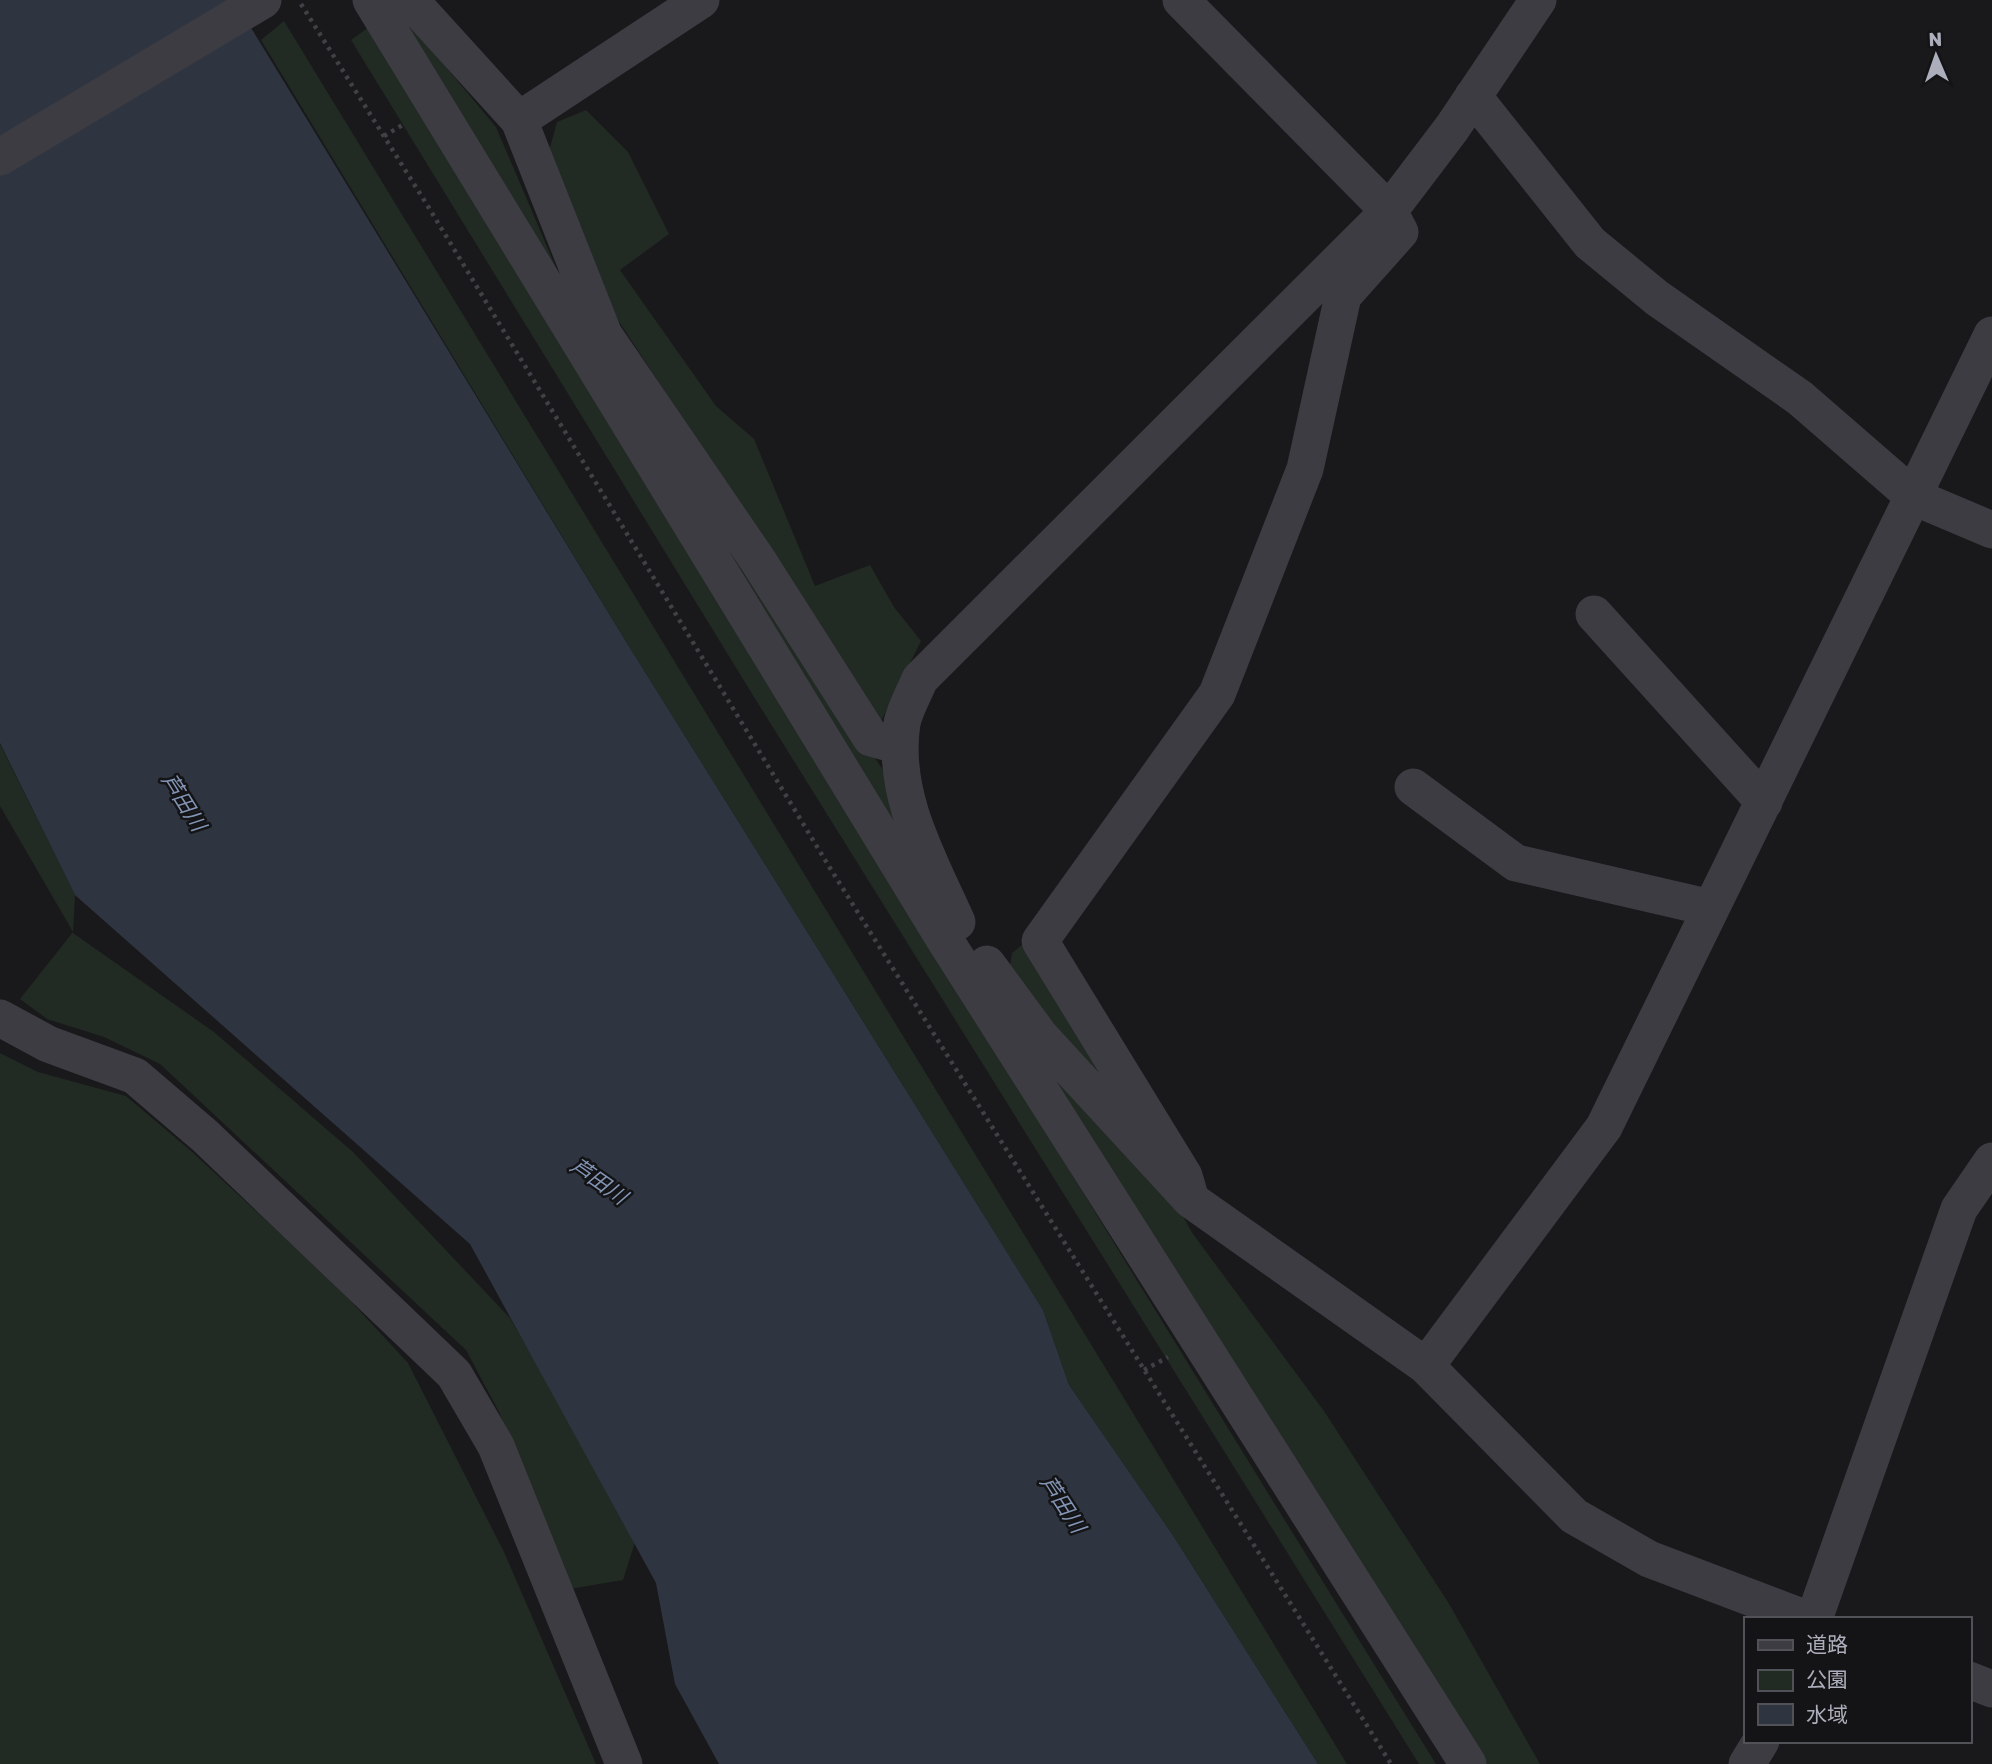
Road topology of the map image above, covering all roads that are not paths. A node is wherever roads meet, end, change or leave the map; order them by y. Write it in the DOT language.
graph roads {
  1 [pos="263,0"];
  2 [pos="371,0"];
  3 [pos="410,0"];
  4 [pos="701,0"];
  5 [pos="1181,0"];
  6 [pos="1538,0"];
  7 [pos="1473,96"];
  8 [pos="519,120"];
  9 [pos="0,157"];
  10 [pos="1389,211"];
  11 [pos="1992,335"];
  12 [pos="1914,497"];
  13 [pos="1992,530"];
  14 [pos="1594,614"];
  15 [pos="900,746"];
  16 [pos="1413,787"];
  17 [pos="1764,802"];
  18 [pos="1711,908"];
  19 [pos="951,932"];
  20 [pos="0,1018"];
  21 [pos="1992,1160"];
  22 [pos="1191,1200"];
  23 [pos="1426,1366"];
  24 [pos="1802,1617"];
  25 [pos="1815,1617"];
  26 [pos="1971,1681"];
  27 [pos="1992,1689"];
  28 [pos="1761,1743"];
  29 [pos="624,1764"];
  30 [pos="1468,1764"];
  31 [pos="1747,1764"];
  1 -- 9 [label="street"];
  2 -- 19 [label="street"];
  3 -- 8 [label="street"];
  4 -- 8 [label="street"];
  5 -- 10 [label="street"];
  6 -- 7 [label="street"];
  7 -- 10 [label="street"];
  7 -- 12 [label="street"];
  8 -- 15 [label="street"];
  10 -- 15 [label="street"];
  10 -- 22 [label="street"];
  11 -- 12 [label="street"];
  12 -- 13 [label="street"];
  12 -- 17 [label="street"];
  14 -- 17 [label="street"];
  15 -- 19 [label="street"];
  16 -- 18 [label="street"];
  17 -- 18 [label="street"];
  18 -- 23 [label="street"];
  19 -- 22 [label="street"];
  19 -- 30 [label="street"];
  20 -- 29 [label="street"];
  21 -- 25 [label="street"];
  22 -- 23 [label="street"];
  23 -- 24 [label="street"];
  26 -- 27 [label="street"];
  28 -- 31 [label="street"];
}
